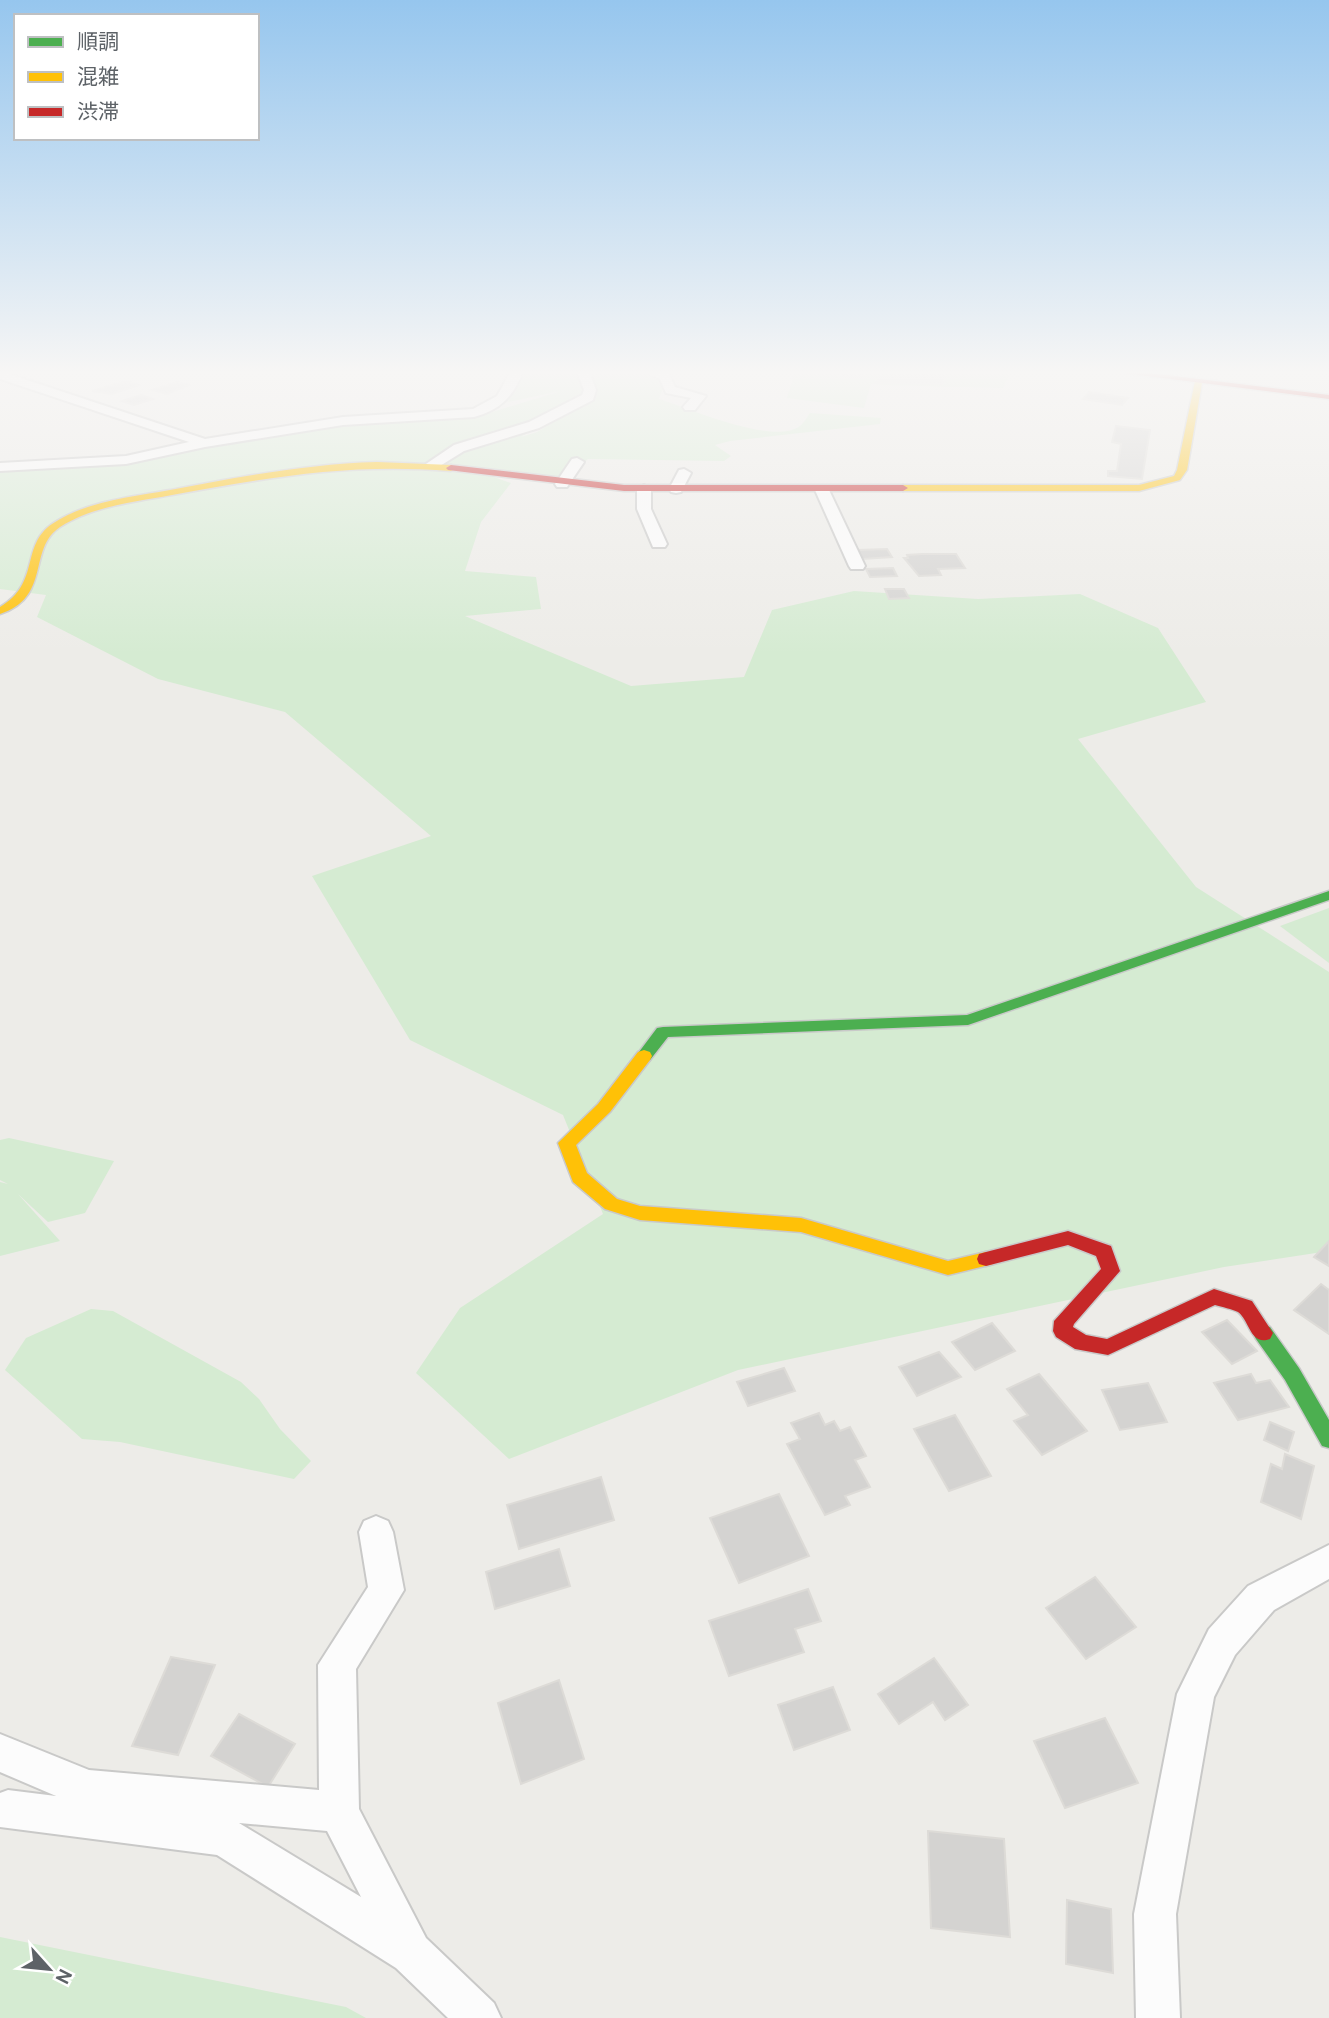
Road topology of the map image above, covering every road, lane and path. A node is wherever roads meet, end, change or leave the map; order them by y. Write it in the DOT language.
graph roads {
  1 [pos="33,465"];
  2 [pos="340,465"];
  3 [pos="412,465"];
  4 [pos="575,465"];
  5 [pos="1183,465"];
  6 [pos="430,466"];
  7 [pos="0,467"];
  8 [pos="684,473"];
  9 [pos="562,484"];
  10 [pos="644,489"];
  11 [pos="676,489"];
  12 [pos="822,490"];
  13 [pos="659,544"];
  14 [pos="857,566"];
  15 [pos="0,611"];
  16 [pos="1329,895"];
  17 [pos="1329,1439"];
  18 [pos="376,1532"];
  19 [pos="1329,1560"];
  20 [pos="0,1754"];
  21 [pos="9,1810"];
  22 [pos="339,1812"];
  23 [pos="412,1954"];
  24 [pos="479,2018"];
  25 [pos="1158,2018"];
  1 -- 7 [label="street"];
  2 -- 15 [label="street"];
  3 -- 6 [label="street"];
  4 -- 9 [label="street"];
  5 -- 12 [label="street"];
  6 -- 9 [label="street"];
  8 -- 11 [label="street"];
  9 -- 10 [label="street"];
  10 -- 11 [label="street"];
  10 -- 13 [label="street"];
  11 -- 12 [label="street"];
  12 -- 14 [label="street"];
  16 -- 17 [label="street"];
  18 -- 22 [label="street"];
  19 -- 25 [label="street"];
  20 -- 22 [label="street"];
  21 -- 23 [label="street"];
  22 -- 23 [label="street"];
  23 -- 24 [label="street"];
}
